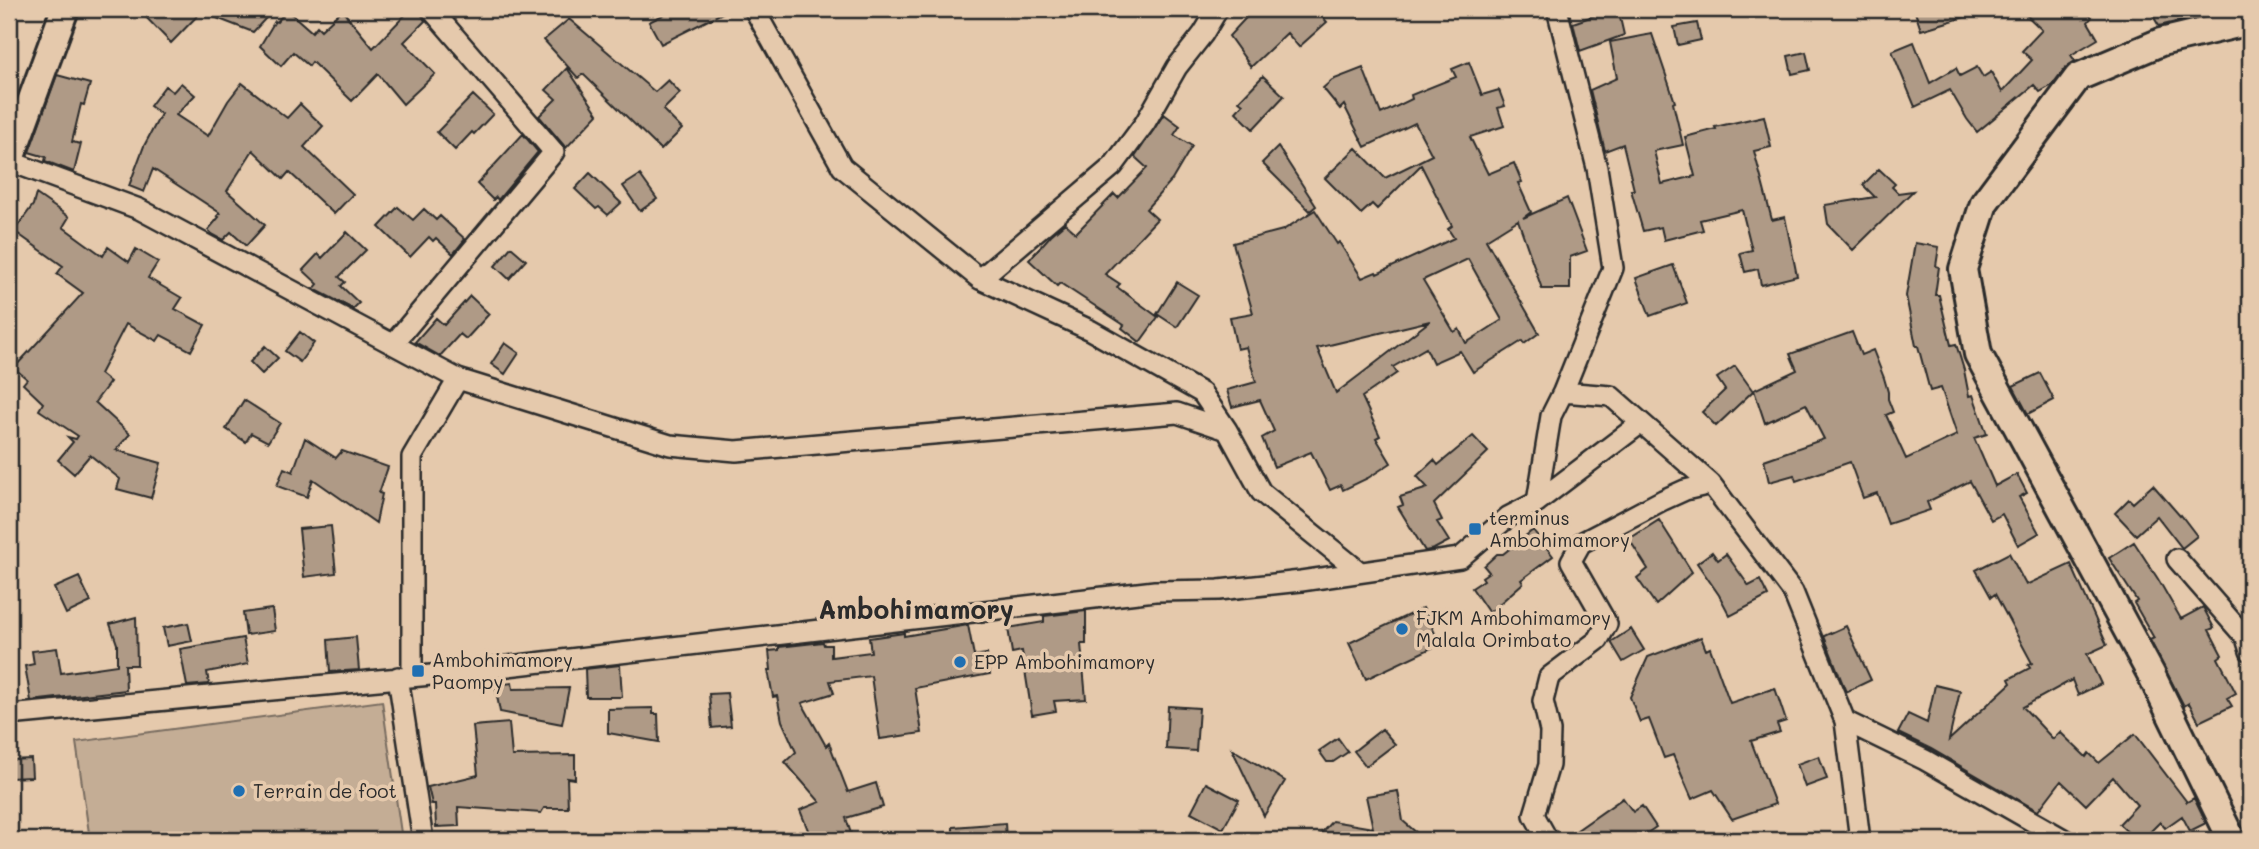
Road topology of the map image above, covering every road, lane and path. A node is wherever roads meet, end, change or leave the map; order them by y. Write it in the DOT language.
graph roads {
  1 [pos="65,9"];
  2 [pos="430,9"];
  3 [pos="754,9"];
  4 [pos="1218,9"];
  5 [pos="1558,9"];
  6 [pos="2250,21"];
  7 [pos="9,162"];
  8 [pos="980,279"];
  9 [pos="394,343"];
  10 [pos="458,379"];
  11 [pos="1563,392"];
  12 [pos="1641,423"];
  13 [pos="1227,430"];
  14 [pos="1711,485"];
  15 [pos="1537,502"];
  16 [pos="2177,559"];
  17 [pos="1360,572"];
  18 [pos="2250,651"];
  19 [pos="405,677"];
  20 [pos="9,715"];
  21 [pos="1845,721"];
  22 [pos="423,840"];
  23 [pos="1548,840"];
  24 [pos="1860,840"];
  25 [pos="2065,840"];
  26 [pos="2232,840"];
  1 -- 7 [label="street"];
  2 -- 9 [label="street"];
  3 -- 8 [label="street"];
  4 -- 8 [label="street"];
  5 -- 11 [label="street"];
  6 -- 26 [label="street"];
  7 -- 9 [label="street"];
  8 -- 13 [label="street"];
  9 -- 10 [label="street"];
  10 -- 13 [label="street"];
  10 -- 19 [label="street"];
  11 -- 12 [label="street"];
  11 -- 15 [label="street"];
  12 -- 14 [label="street"];
  12 -- 15 [label="street"];
  13 -- 17 [label="street"];
  14 -- 21 [label="street"];
  14 -- 23 [label="street"];
  15 -- 17 [label="street"];
  16 -- 18 [label="street"];
  17 -- 19 [label="street"];
  19 -- 20 [label="street"];
  19 -- 22 [label="street"];
  21 -- 24 [label="street"];
  21 -- 25 [label="street"];
}
